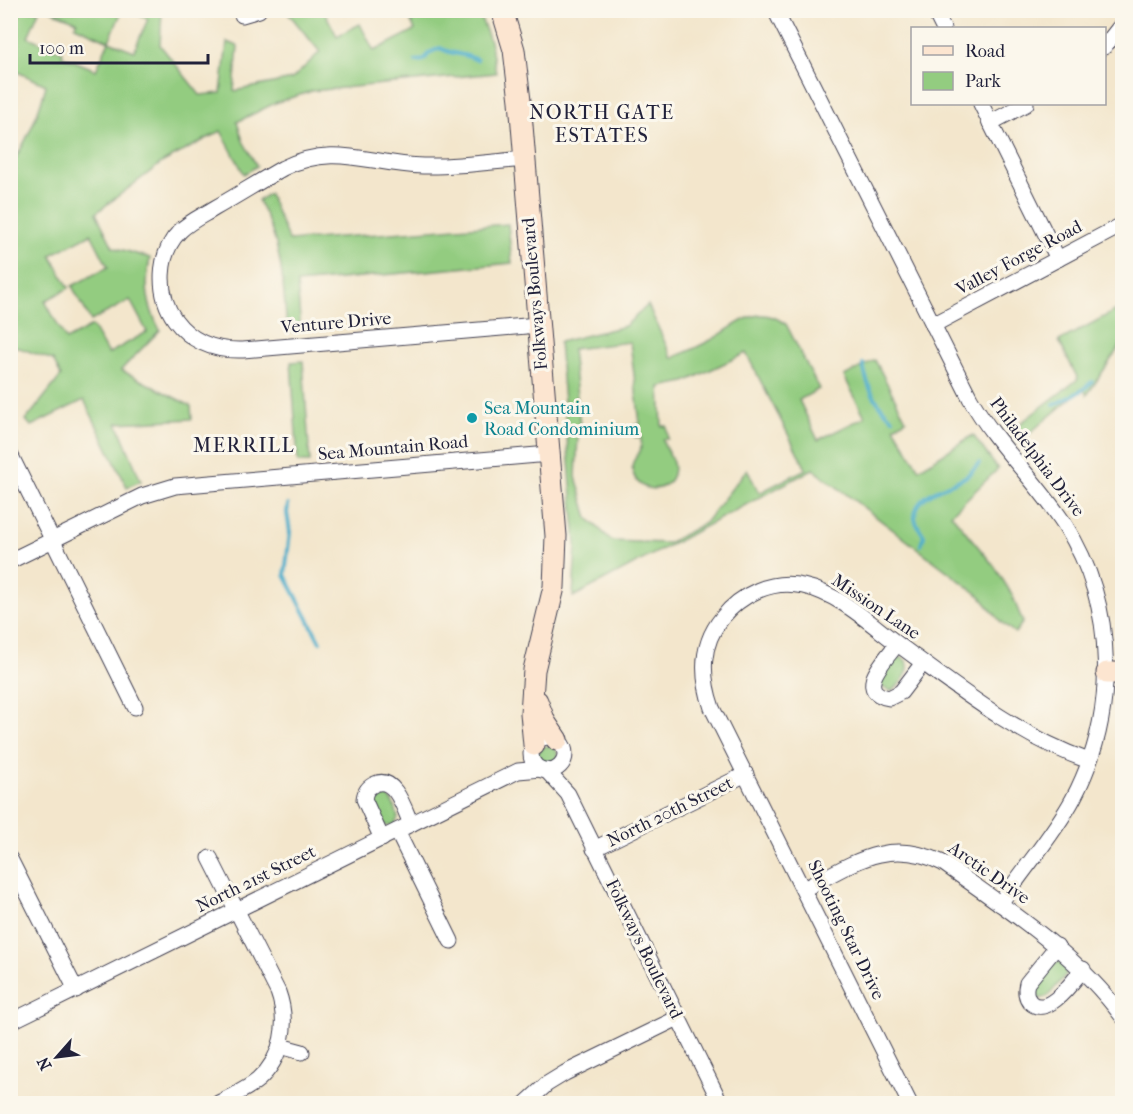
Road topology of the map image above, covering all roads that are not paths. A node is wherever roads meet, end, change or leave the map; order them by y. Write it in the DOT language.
graph roads {
  1 [pos="258,10"];
  2 [pos="502,10"];
  3 [pos="775,10"];
  4 [pos="934,10"];
  5 [pos="242,15"];
  6 [pos="1122,24"];
  7 [pos="942,27"];
  8 [pos="1106,44"];
  9 [pos="981,105"];
  10 [pos="1024,105"];
  11 [pos="990,123"];
  12 [pos="524,159"];
  13 [pos="1122,225"];
  14 [pos="1058,259"];
  15 [pos="538,325"];
  16 [pos="933,325"];
  17 [pos="10,454"];
  18 [pos="549,454"];
  19 [pos="53,540"];
  20 [pos="10,561"];
  21 [pos="897,644"];
  22 [pos="923,663"];
  23 [pos="1114,673"];
  24 [pos="533,685"];
  25 [pos="135,706"];
  26 [pos="533,748"];
  27 [pos="561,749"];
  28 [pos="1089,760"];
  29 [pos="544,770"];
  30 [pos="519,771"];
  31 [pos="746,774"];
  32 [pos="568,794"];
  33 [pos="411,824"];
  34 [pos="397,831"];
  35 [pos="382,838"];
  36 [pos="594,849"];
  37 [pos="210,858"];
  38 [pos="10,859"];
  39 [pos="804,889"];
  40 [pos="1000,904"];
  41 [pos="237,910"];
  42 [pos="451,941"];
  43 [pos="1058,946"];
  44 [pos="1083,969"];
  45 [pos="75,990"];
  46 [pos="1122,1016"];
  47 [pos="678,1018"];
  48 [pos="10,1022"];
  49 [pos="280,1046"];
  50 [pos="302,1052"];
  51 [pos="218,1104"];
  52 [pos="525,1104"];
  53 [pos="721,1104"];
  54 [pos="910,1104"];
  1 -- 5 [label="street"];
  2 -- 12 [label="street, Folkways Boulevard"];
  3 -- 16 [label="street, Philadelphia Drive"];
  4 -- 7 [label="street"];
  6 -- 8 [label="street"];
  9 -- 11 [label="street"];
  10 -- 11 [label="street"];
  11 -- 14 [label="street"];
  12 -- 15 [label="street, Folkways Boulevard"];
  12 -- 15 [label="street, Venture Drive"];
  13 -- 14 [label="street, Valley Forge Road"];
  14 -- 16 [label="street, Valley Forge Road"];
  15 -- 18 [label="street, Folkways Boulevard"];
  16 -- 23 [label="street, Philadelphia Drive"];
  17 -- 19 [label="street"];
  18 -- 19 [label="street, Sea Mountain Road"];
  18 -- 24 [label="street, Folkways Boulevard"];
  19 -- 20 [label="street, Sea Mountain Road"];
  19 -- 25 [label="street"];
  21 -- 22 [label="street, Mission Lane"];
  21 -- 22 [label="street"];
  21 -- 31 [label="street, Mission Lane"];
  22 -- 28 [label="street, Mission Lane"];
  23 -- 28 [label="street, Philadelphia Drive"];
  24 -- 26 [label="street, Folkways Boulevard"];
  24 -- 27 [label="street, Folkways Boulevard"];
  26 -- 27 [label="street"];
  26 -- 29 [label="street"];
  26 -- 30 [label="street"];
  27 -- 29 [label="street"];
  27 -- 32 [label="street, Folkways Boulevard"];
  28 -- 40 [label="street, Philadelphia Drive"];
  29 -- 30 [label="street, North 21st Street"];
  29 -- 32 [label="street, Folkways Boulevard"];
  30 -- 33 [label="street, North 21st Street"];
  31 -- 36 [label="street, North 20th Street"];
  31 -- 39 [label="street, Shooting Star Drive"];
  32 -- 36 [label="street, Folkways Boulevard"];
  33 -- 34 [label="street, North 21st Street"];
  33 -- 35 [label="street"];
  34 -- 35 [label="street, North 21st Street"];
  34 -- 42 [label="street"];
  35 -- 41 [label="street, North 21st Street"];
  36 -- 47 [label="street, Folkways Boulevard"];
  37 -- 41 [label="street"];
  38 -- 45 [label="street"];
  39 -- 40 [label="street, Arctic Drive"];
  39 -- 54 [label="street, Shooting Star Drive"];
  40 -- 43 [label="street, Arctic Drive"];
  41 -- 45 [label="street, North 21st Street"];
  41 -- 49 [label="street"];
  43 -- 44 [label="street, Arctic Drive"];
  43 -- 44 [label="street"];
  44 -- 46 [label="street, Arctic Drive"];
  45 -- 48 [label="street, North 21st Street"];
  47 -- 52 [label="street"];
  47 -- 53 [label="street, Folkways Boulevard"];
  49 -- 50 [label="street"];
  49 -- 51 [label="street"];
}
